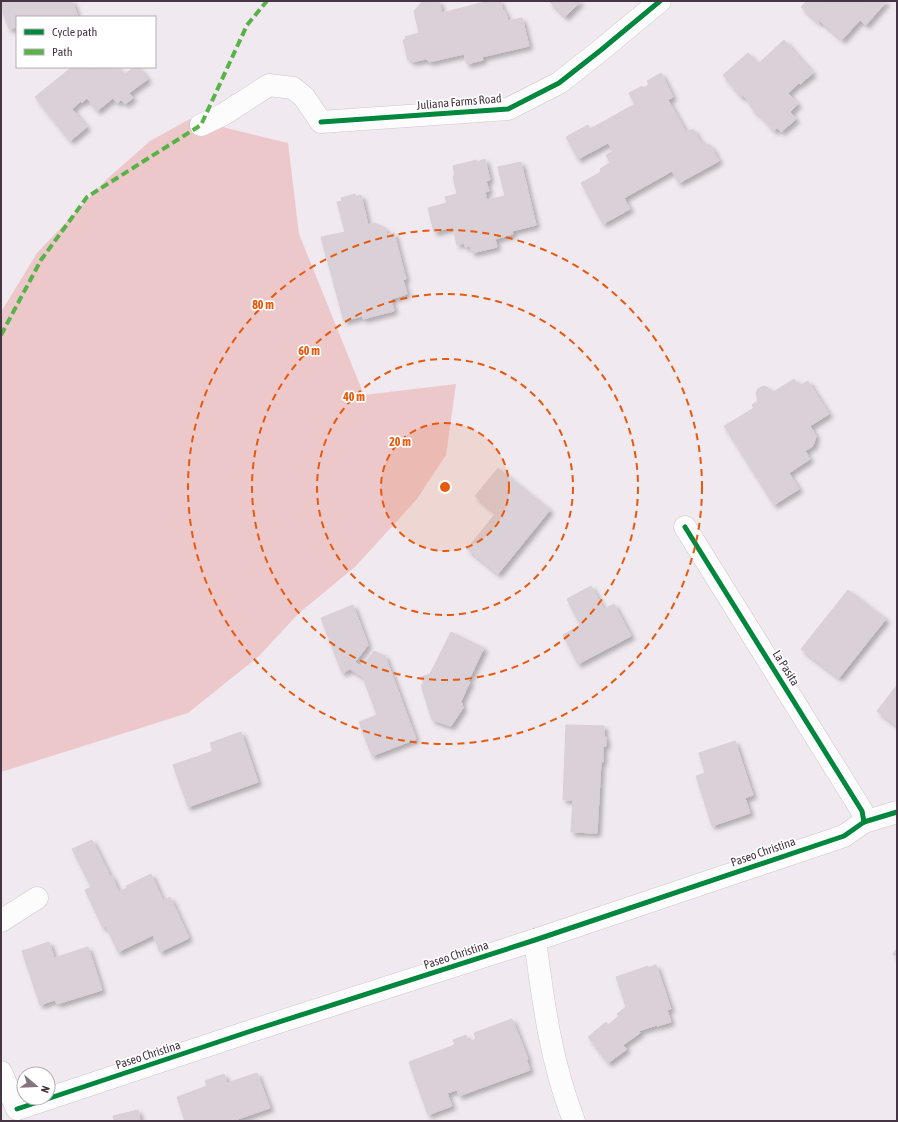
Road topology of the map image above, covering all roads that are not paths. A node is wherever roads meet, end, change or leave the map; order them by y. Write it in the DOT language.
graph roads {
  1 [pos="660,1"];
  2 [pos="201,125"];
  3 [pos="685,527"];
  4 [pos="897,812"];
  5 [pos="864,822"];
  6 [pos="36,898"];
  7 [pos="1,921"];
  8 [pos="535,940"];
  9 [pos="1,1072"];
  10 [pos="574,1121"];
  1 -- 2 [label="street, Juliana Farms Road"];
  3 -- 5 [label="street, La Pasita"];
  4 -- 5 [label="street, Paseo Christina"];
  5 -- 8 [label="street, Paseo Christina"];
  6 -- 7 [label="street"];
  8 -- 9 [label="street, Paseo Christina"];
  8 -- 10 [label="street"];
}
